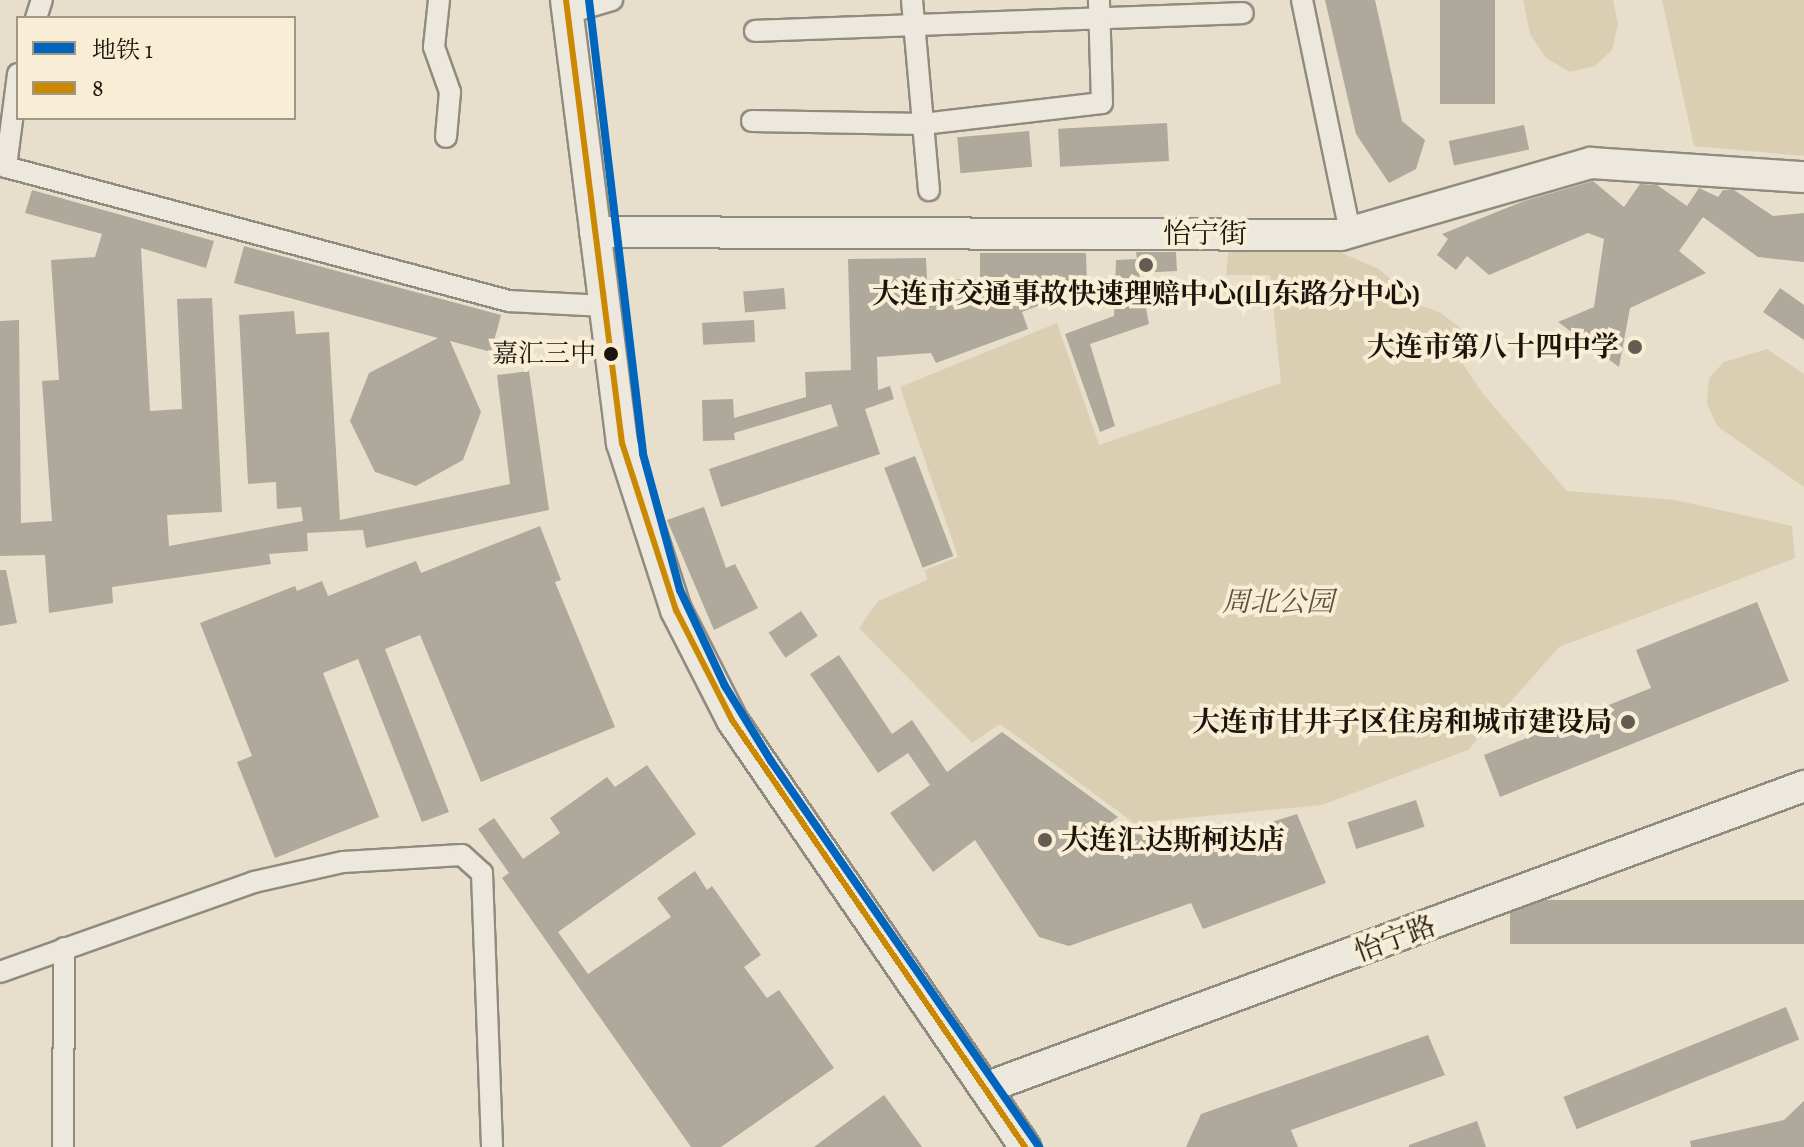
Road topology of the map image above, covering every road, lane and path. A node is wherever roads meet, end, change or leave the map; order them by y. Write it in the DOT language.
graph roads {
  1 [pos="439,0"];
  2 [pos="612,0"];
  3 [pos="912,0"];
  4 [pos="1302,0"];
  5 [pos="567,6"];
  6 [pos="1099,10"];
  7 [pos="1243,13"];
  8 [pos="914,27"];
  9 [pos="755,31"];
  10 [pos="13,74"];
  11 [pos="752,121"];
  12 [pos="923,124"];
  13 [pos="446,137"];
  14 [pos="1804,177"];
  15 [pos="929,190"];
  16 [pos="595,232"];
  17 [pos="1350,232"];
  18 [pos="604,306"];
  19 [pos="1804,786"];
  20 [pos="64,948"];
  21 [pos="0,972"];
  22 [pos="985,1088"];
  23 [pos="63,1147"];
  24 [pos="492,1147"];
  25 [pos="1025,1147"];
  1 -- 13 [label="street"];
  2 -- 5 [label="street"];
  3 -- 8 [label="street"];
  4 -- 17 [label="street"];
  5 -- 16 [label="street"];
  6 -- 7 [label="street"];
  6 -- 8 [label="street"];
  6 -- 12 [label="street"];
  8 -- 9 [label="street"];
  8 -- 12 [label="street"];
  10 -- 18 [label="street"];
  11 -- 12 [label="street"];
  12 -- 15 [label="street"];
  14 -- 17 [label="street, 怡宁街"];
  16 -- 17 [label="street, 怡宁街"];
  16 -- 18 [label="street"];
  18 -- 22 [label="street"];
  19 -- 22 [label="street, 怡宁路"];
  20 -- 21 [label="street"];
  20 -- 23 [label="street"];
  20 -- 24 [label="street"];
  22 -- 25 [label="street"];
}
